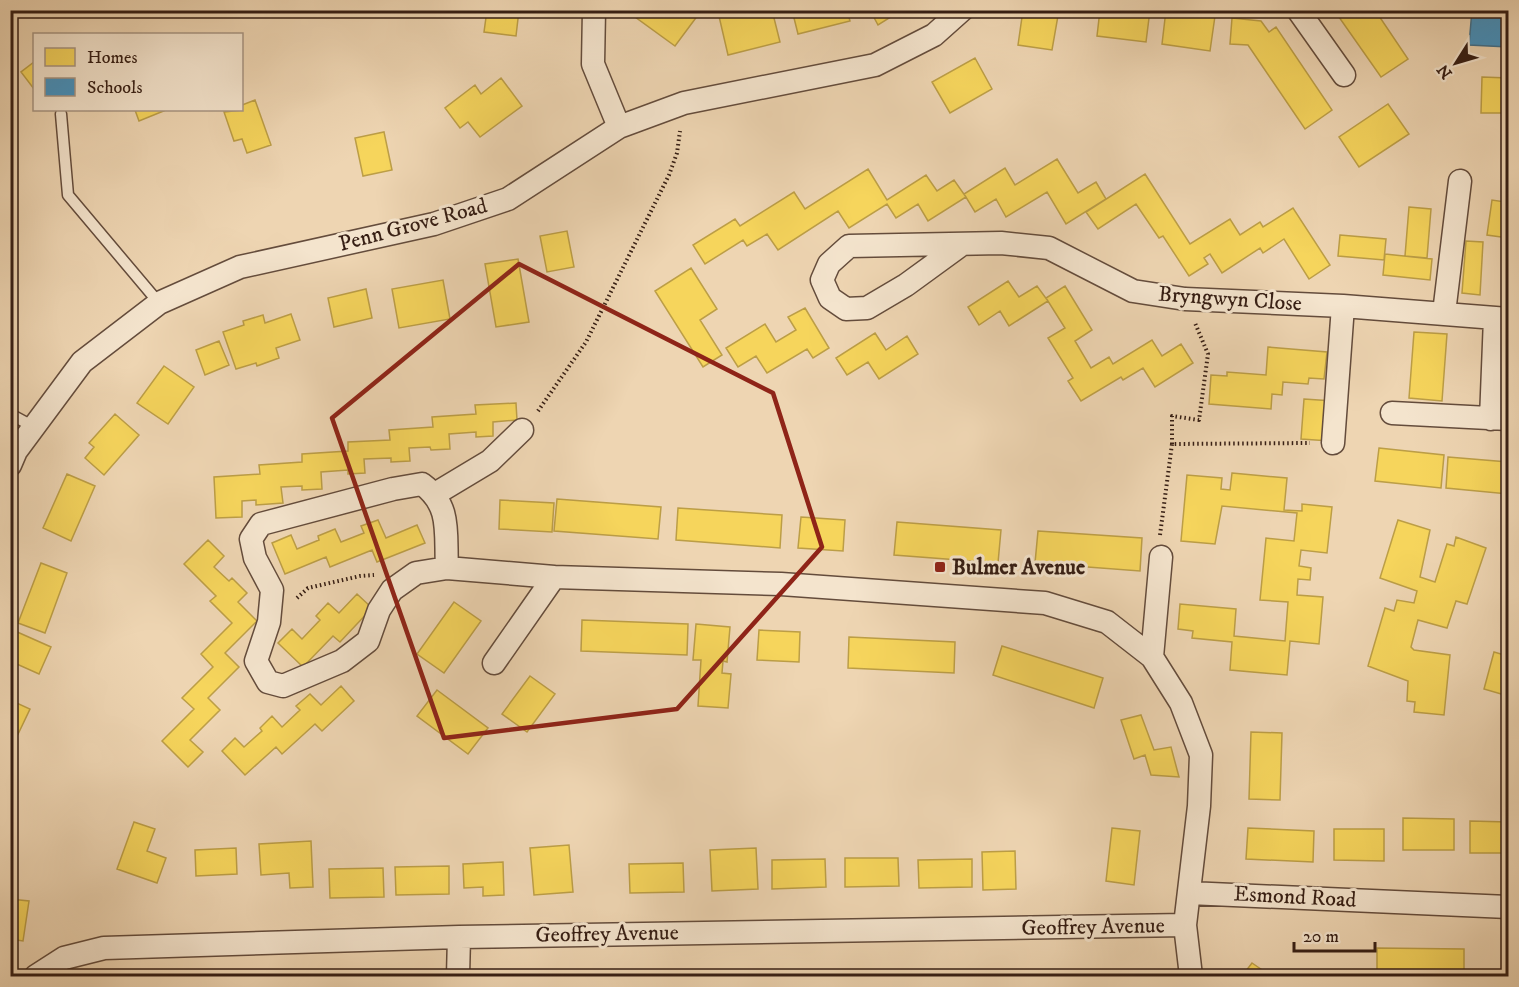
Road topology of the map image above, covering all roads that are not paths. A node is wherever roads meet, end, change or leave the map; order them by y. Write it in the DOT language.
graph roads {
  1 [pos="594,10"];
  2 [pos="962,10"];
  3 [pos="1298,10"];
  4 [pos="1344,75"];
  5 [pos="61,114"];
  6 [pos="619,127"];
  7 [pos="1460,181"];
  8 [pos="961,245"];
  9 [pos="159,303"];
  10 [pos="1343,306"];
  11 [pos="1444,313"];
  12 [pos="1502,319"];
  13 [pos="1392,413"];
  14 [pos="10,414"];
  15 [pos="1500,419"];
  16 [pos="34,427"];
  17 [pos="522,430"];
  18 [pos="1334,443"];
  19 [pos="10,465"];
  20 [pos="429,489"];
  21 [pos="1161,557"];
  22 [pos="447,568"];
  23 [pos="554,577"];
  24 [pos="1152,657"];
  25 [pos="494,663"];
  26 [pos="1188,892"];
  27 [pos="1509,907"];
  28 [pos="1185,926"];
  29 [pos="459,937"];
  30 [pos="48,972"];
  31 [pos="458,976"];
  32 [pos="1191,976"];
  1 -- 6 [label="street"];
  2 -- 6 [label="street, Penn Grove Road"];
  3 -- 4 [label="street"];
  5 -- 9 [label="lane"];
  6 -- 9 [label="street, Penn Grove Road"];
  7 -- 11 [label="street"];
  8 -- 8 [label="street, Bryngwyn Close"];
  8 -- 10 [label="street, Bryngwyn Close"];
  9 -- 16 [label="street, Penn Grove Road"];
  10 -- 11 [label="street, Bryngwyn Close"];
  10 -- 18 [label="street"];
  11 -- 12 [label="street, Bryngwyn Close"];
  12 -- 15 [label="street"];
  13 -- 15 [label="street"];
  14 -- 16 [label="lane"];
  16 -- 19 [label="street, Penn Grove Road"];
  17 -- 20 [label="street"];
  20 -- 22 [label="street"];
  20 -- 22 [label="street"];
  21 -- 24 [label="street"];
  22 -- 23 [label="street"];
  23 -- 24 [label="street"];
  23 -- 25 [label="street"];
  24 -- 26 [label="street"];
  26 -- 27 [label="street, Esmond Road"];
  26 -- 28 [label="street"];
  28 -- 29 [label="street, Geoffrey Avenue"];
  28 -- 32 [label="street"];
  29 -- 30 [label="street, Geoffrey Avenue"];
  29 -- 31 [label="street"];
}
